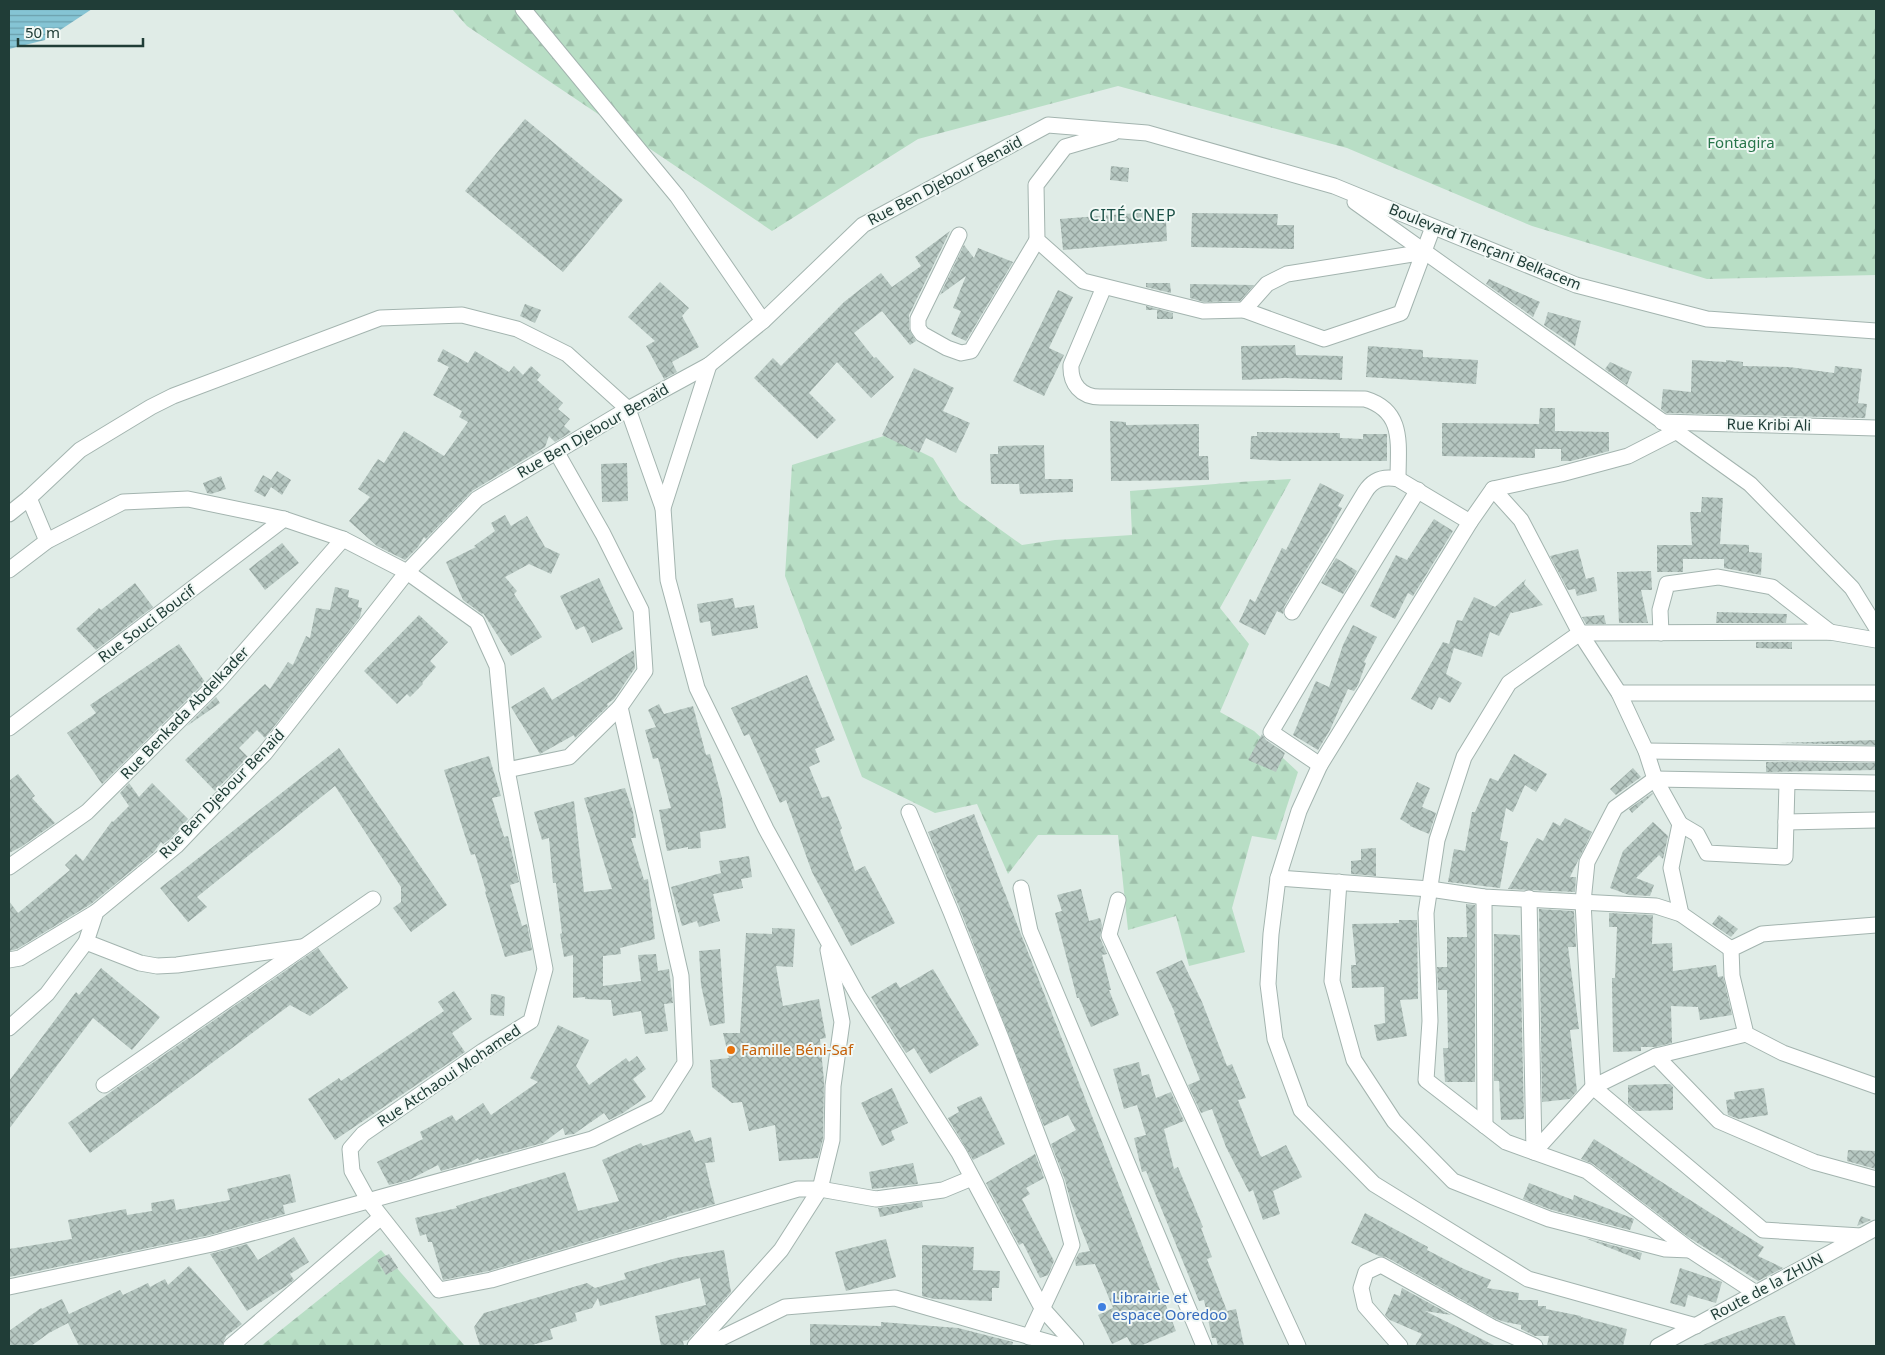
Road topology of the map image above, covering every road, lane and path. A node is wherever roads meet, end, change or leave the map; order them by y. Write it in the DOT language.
graph roads {
  1 [pos="523,9"];
  2 [pos="1070,126"];
  3 [pos="1121,131"];
  4 [pos="1065,147"];
  5 [pos="1334,186"];
  6 [pos="1376,204"];
  7 [pos="1380,219"];
  8 [pos="1433,227"];
  9 [pos="959,234"];
  10 [pos="1037,240"];
  11 [pos="1425,252"];
  12 [pos="1104,286"];
  13 [pos="1244,310"];
  14 [pos="763,321"];
  15 [pos="1876,331"];
  16 [pos="709,365"];
  17 [pos="628,409"];
  18 [pos="1662,422"];
  19 [pos="1876,428"];
  20 [pos="1676,432"];
  21 [pos="557,453"];
  22 [pos="1398,479"];
  23 [pos="1493,489"];
  24 [pos="1418,490"];
  25 [pos="29,498"];
  26 [pos="663,508"];
  27 [pos="9,514"];
  28 [pos="284,519"];
  29 [pos="1470,522"];
  30 [pos="343,539"];
  31 [pos="47,541"];
  32 [pos="9,570"];
  33 [pos="407,572"];
  34 [pos="1292,612"];
  35 [pos="1876,626"];
  36 [pos="1830,632"];
  37 [pos="1580,633"];
  38 [pos="1661,633"];
  39 [pos="1876,640"];
  40 [pos="1619,693"];
  41 [pos="1876,693"];
  42 [pos="620,707"];
  43 [pos="9,728"];
  44 [pos="1646,751"];
  45 [pos="1876,754"];
  46 [pos="1320,765"];
  47 [pos="507,770"];
  48 [pos="1655,779"];
  49 [pos="1787,782"];
  50 [pos="1876,783"];
  51 [pos="909,812"];
  52 [pos="1876,820"];
  53 [pos="1786,822"];
  54 [pos="1680,824"];
  55 [pos="9,867"];
  56 [pos="1278,878"];
  57 [pos="1340,882"];
  58 [pos="1020,888"];
  59 [pos="1430,889"];
  60 [pos="1484,897"];
  61 [pos="1529,898"];
  62 [pos="373,899"];
  63 [pos="1118,900"];
  64 [pos="1583,902"];
  65 [pos="96,912"];
  66 [pos="1681,914"];
  67 [pos="1876,925"];
  68 [pos="825,937"];
  69 [pos="86,942"];
  70 [pos="304,947"];
  71 [pos="1731,949"];
  72 [pos="9,960"];
  73 [pos="9,1028"];
  74 [pos="1746,1034"];
  75 [pos="1656,1056"];
  76 [pos="104,1085"];
  77 [pos="1876,1086"];
  78 [pos="1593,1088"];
  79 [pos="1485,1126"];
  80 [pos="1534,1152"];
  81 [pos="972,1178"];
  82 [pos="1876,1179"];
  83 [pos="820,1188"];
  84 [pos="368,1200"];
  85 [pos="380,1218"];
  86 [pos="1876,1228"];
  87 [pos="1861,1236"];
  88 [pos="1690,1250"];
  89 [pos="9,1287"];
  90 [pos="1756,1293"];
  91 [pos="1042,1308"];
  92 [pos="1696,1326"];
  93 [pos="1029,1337"];
  94 [pos="230,1346"];
  95 [pos="695,1346"];
  96 [pos="705,1346"];
  97 [pos="1062,1346"];
  98 [pos="1076,1346"];
  99 [pos="1204,1346"];
  100 [pos="1298,1346"];
  101 [pos="1400,1346"];
  102 [pos="1535,1346"];
  103 [pos="1658,1346"];
  1 -- 14 [label="street"];
  2 -- 3 [label="street, Rue Ben Djebour Benaïd"];
  2 -- 4 [label="street"];
  2 -- 14 [label="street, Rue Ben Djebour Benaïd"];
  3 -- 4 [label="street"];
  3 -- 5 [label="street, Rue Ben Djebour Benaïd"];
  4 -- 10 [label="street"];
  5 -- 6 [label="street, Boulevard Tlençani Belkacem"];
  5 -- 7 [label="street"];
  6 -- 7 [label="street"];
  6 -- 8 [label="street, Boulevard Tlençani Belkacem"];
  7 -- 11 [label="street"];
  8 -- 11 [label="street"];
  8 -- 15 [label="street, Boulevard Tlençani Belkacem"];
  9 -- 10 [label="street"];
  10 -- 12 [label="street"];
  11 -- 13 [label="street"];
  11 -- 13 [label="street"];
  11 -- 18 [label="street"];
  12 -- 13 [label="street"];
  12 -- 22 [label="street"];
  14 -- 16 [label="street, Rue Ben Djebour Benaïd"];
  16 -- 17 [label="street, Rue Ben Djebour Benaïd"];
  16 -- 26 [label="street"];
  17 -- 21 [label="street, Rue Ben Djebour Benaïd"];
  17 -- 25 [label="street"];
  17 -- 26 [label="street"];
  18 -- 19 [label="street, Rue Kribi Ali"];
  18 -- 20 [label="street"];
  20 -- 23 [label="street"];
  20 -- 35 [label="street"];
  21 -- 33 [label="street, Rue Ben Djebour Benaïd"];
  21 -- 42 [label="street"];
  22 -- 24 [label="street"];
  22 -- 34 [label="street"];
  23 -- 29 [label="street"];
  23 -- 37 [label="street"];
  24 -- 29 [label="street"];
  24 -- 46 [label="street"];
  25 -- 27 [label="street"];
  25 -- 31 [label="street"];
  26 -- 68 [label="street"];
  28 -- 30 [label="street, Rue Atchaoui Mohamed"];
  28 -- 31 [label="street, Rue Atchaoui Mohamed"];
  28 -- 43 [label="street, Rue Souci Boucif"];
  29 -- 46 [label="street"];
  30 -- 33 [label="street, Rue Atchaoui Mohamed"];
  30 -- 55 [label="street, Rue Benkada Abdelkader"];
  31 -- 32 [label="street, Rue Atchaoui Mohamed"];
  33 -- 47 [label="street, Rue Atchaoui Mohamed"];
  33 -- 65 [label="street, Rue Ben Djebour Benaïd"];
  36 -- 38 [label="street"];
  36 -- 38 [label="street"];
  36 -- 39 [label="street"];
  37 -- 38 [label="street"];
  37 -- 40 [label="street"];
  37 -- 59 [label="street"];
  40 -- 41 [label="street"];
  40 -- 44 [label="street"];
  42 -- 47 [label="street"];
  42 -- 84 [label="street"];
  44 -- 45 [label="street"];
  44 -- 48 [label="street"];
  46 -- 56 [label="street"];
  47 -- 84 [label="street, Rue Atchaoui Mohamed"];
  48 -- 49 [label="street"];
  48 -- 54 [label="street"];
  48 -- 64 [label="street"];
  49 -- 50 [label="street"];
  49 -- 53 [label="street"];
  51 -- 91 [label="street"];
  52 -- 53 [label="street"];
  53 -- 54 [label="street"];
  54 -- 66 [label="street"];
  56 -- 57 [label="street"];
  56 -- 92 [label="street"];
  57 -- 59 [label="street"];
  57 -- 88 [label="street"];
  58 -- 99 [label="street"];
  59 -- 60 [label="street"];
  59 -- 79 [label="street"];
  60 -- 61 [label="street"];
  60 -- 79 [label="street"];
  61 -- 64 [label="street"];
  61 -- 80 [label="street"];
  62 -- 70 [label="street"];
  63 -- 100 [label="street"];
  64 -- 66 [label="street"];
  64 -- 78 [label="street"];
  65 -- 69 [label="street"];
  65 -- 72 [label="street"];
  66 -- 71 [label="street"];
  67 -- 71 [label="street"];
  68 -- 81 [label="street"];
  68 -- 83 [label="street"];
  69 -- 70 [label="street"];
  69 -- 73 [label="street"];
  70 -- 76 [label="street"];
  71 -- 74 [label="street"];
  74 -- 75 [label="street"];
  74 -- 77 [label="street"];
  75 -- 78 [label="street"];
  75 -- 82 [label="street"];
  78 -- 80 [label="street"];
  78 -- 87 [label="street"];
  79 -- 80 [label="street"];
  80 -- 88 [label="street"];
  81 -- 83 [label="street, Rue Atchaoui Mohamed"];
  81 -- 91 [label="street"];
  83 -- 85 [label="street, Rue Atchaoui Mohamed"];
  83 -- 95 [label="street"];
  84 -- 85 [label="street, Rue Atchaoui Mohamed"];
  84 -- 89 [label="street"];
  85 -- 94 [label="street"];
  86 -- 87 [label="street, Route de la ZHUN"];
  87 -- 90 [label="street, Route de la ZHUN"];
  88 -- 90 [label="street"];
  90 -- 92 [label="street, Route de la ZHUN"];
  91 -- 93 [label="street"];
  91 -- 98 [label="street"];
  92 -- 103 [label="street, Route de la ZHUN"];
  93 -- 96 [label="street"];
  93 -- 97 [label="street"];
  101 -- 102 [label="street"];
}
